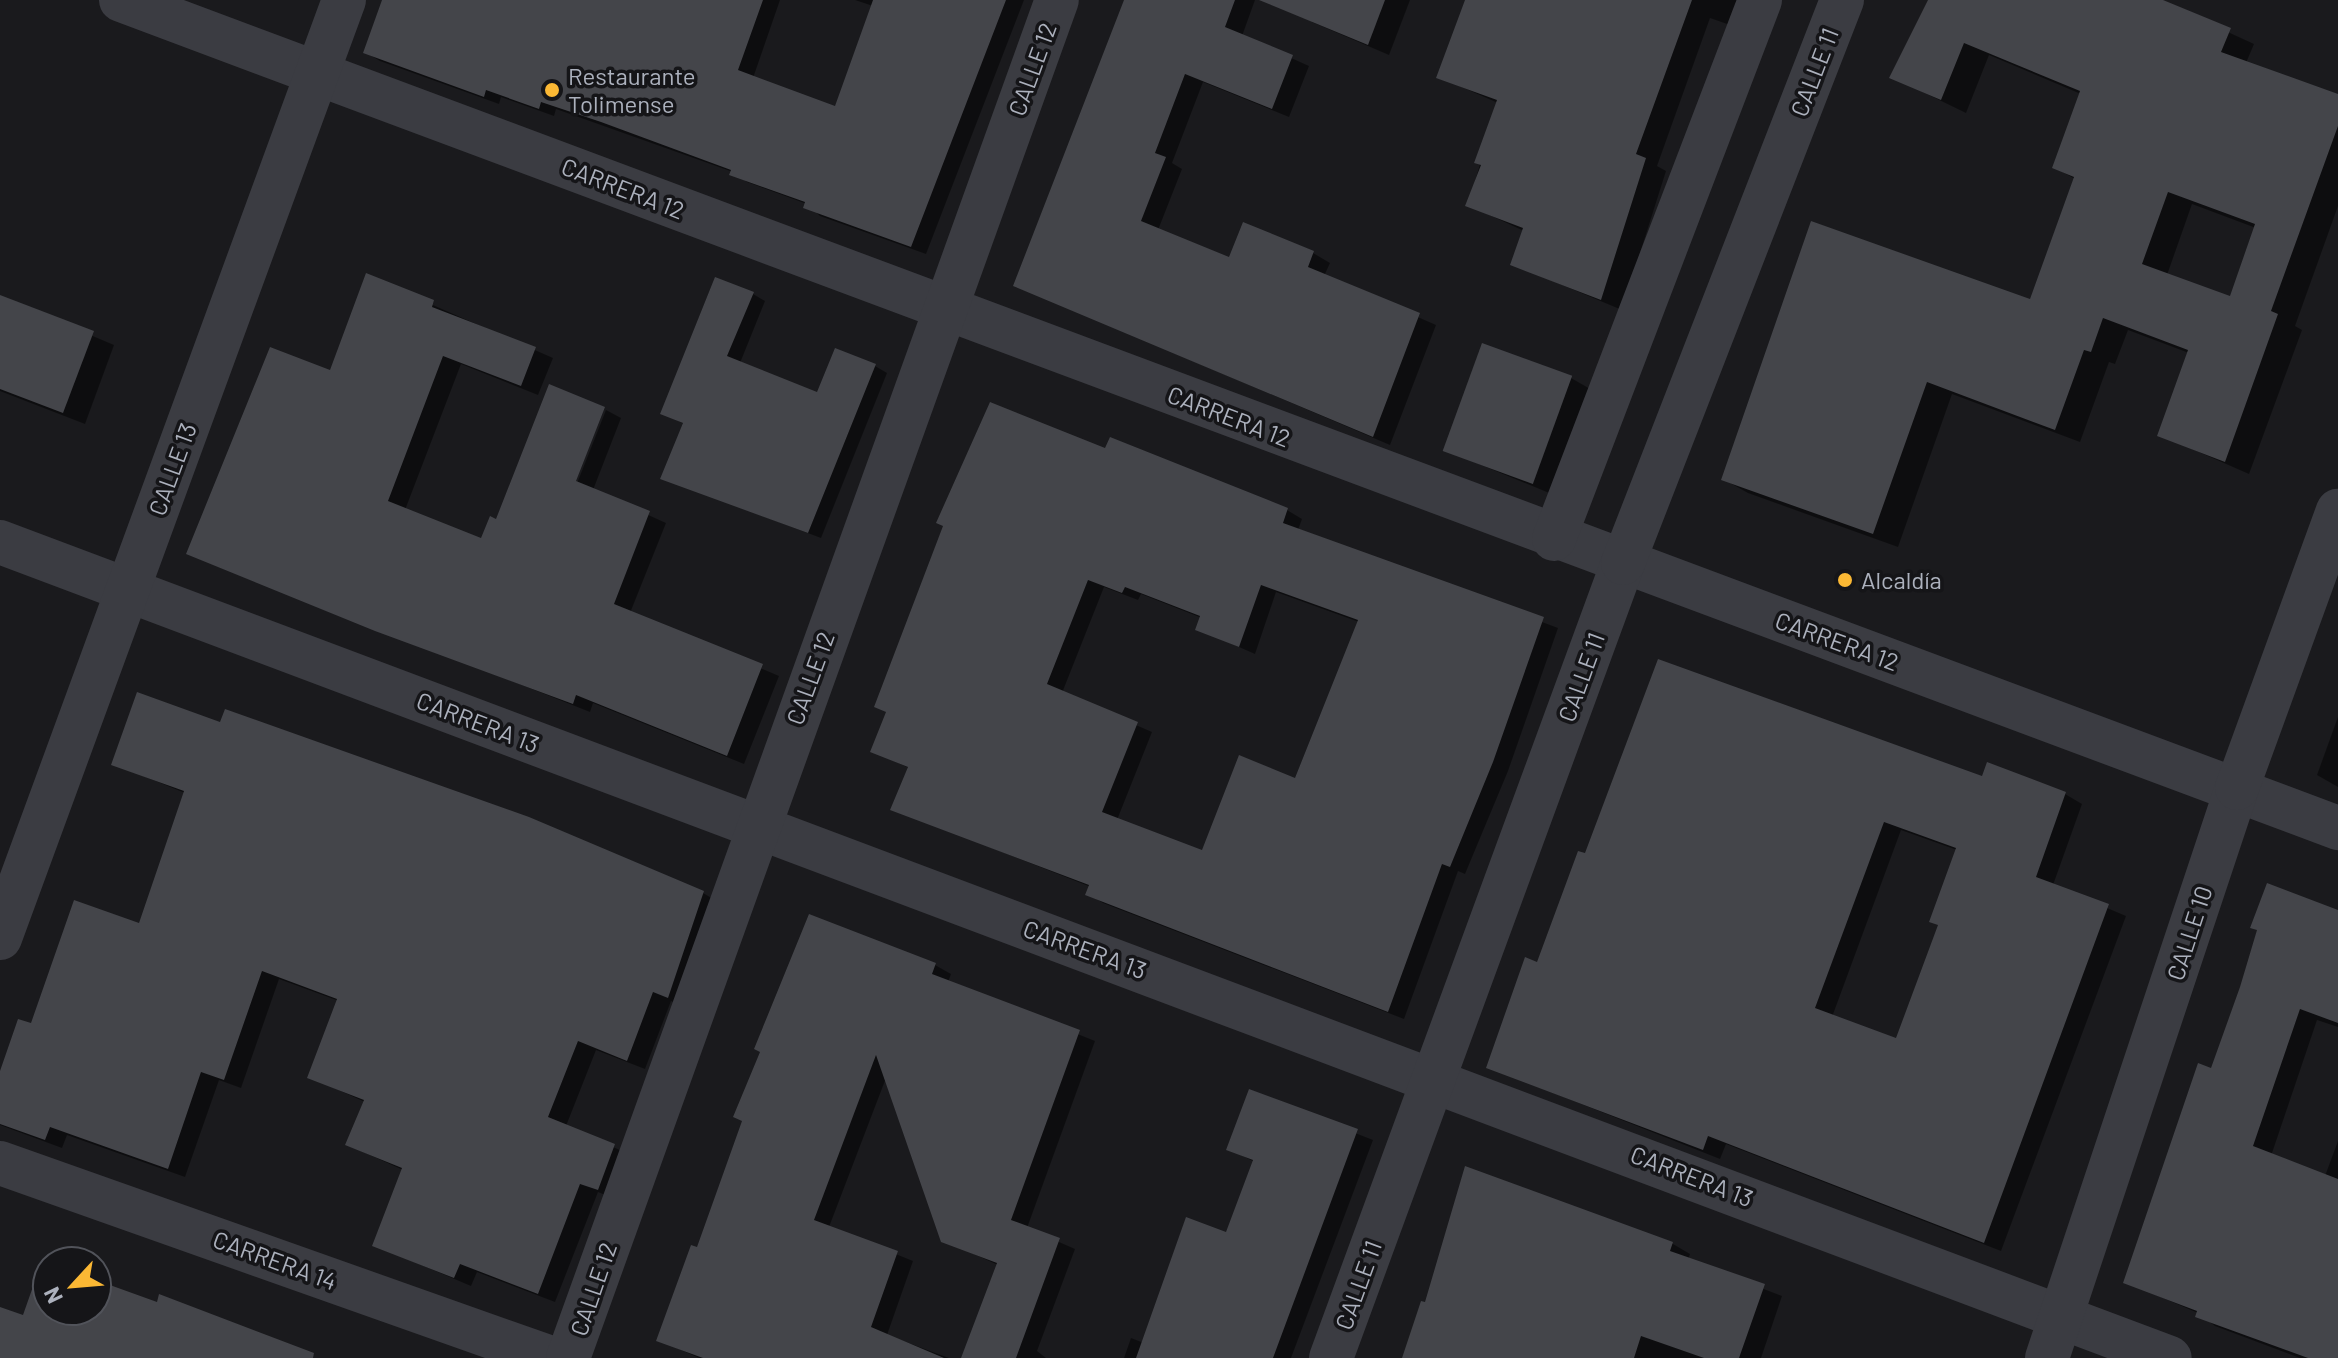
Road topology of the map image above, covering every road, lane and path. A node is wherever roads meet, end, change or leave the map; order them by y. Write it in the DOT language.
graph roads {
  1 [pos="121,0"];
  2 [pos="344,0"];
  3 [pos="1057,0"];
  4 [pos="1760,0"];
  5 [pos="1842,0"];
  6 [pos="317,73"];
  7 [pos="945,309"];
  8 [pos="2338,511"];
  9 [pos="1554,539"];
  10 [pos="0,542"];
  11 [pos="1623,563"];
  12 [pos="128,590"];
  13 [pos="2237,788"];
  14 [pos="756,826"];
  15 [pos="2338,828"];
  16 [pos="0,938"];
  17 [pos="1434,1079"];
  18 [pos="0,1163"];
  19 [pos="2061,1316"];
  20 [pos="551,1358"];
  21 [pos="568,1358"];
  22 [pos="1331,1358"];
  23 [pos="2047,1358"];
  24 [pos="2170,1358"];
  1 -- 6 [label="street, CARRERA 12"];
  2 -- 6 [label="street, CALLE 13"];
  3 -- 7 [label="street, CALLE 12"];
  4 -- 9 [label="street"];
  5 -- 11 [label="street, CALLE 11"];
  6 -- 7 [label="street, CARRERA 12"];
  6 -- 12 [label="street, CALLE 13"];
  7 -- 9 [label="street, CARRERA 12"];
  7 -- 14 [label="street, CALLE 12"];
  8 -- 13 [label="street, CALLE 10"];
  9 -- 11 [label="street, CARRERA 12"];
  10 -- 12 [label="street, CARRERA 13"];
  11 -- 13 [label="street, CARRERA 12"];
  11 -- 17 [label="street, CALLE 11"];
  12 -- 14 [label="street, CARRERA 13"];
  12 -- 16 [label="street, CALLE 13"];
  13 -- 15 [label="street, CARRERA 12"];
  13 -- 19 [label="street, CALLE 10"];
  14 -- 17 [label="street, CARRERA 13"];
  14 -- 21 [label="street, CALLE 12"];
  17 -- 19 [label="street, CARRERA 13"];
  17 -- 22 [label="street, CALLE 11"];
  18 -- 20 [label="street, CARRERA 14"];
  19 -- 23 [label="street, CALLE 10"];
  19 -- 24 [label="street, CARRERA 13"];
}
